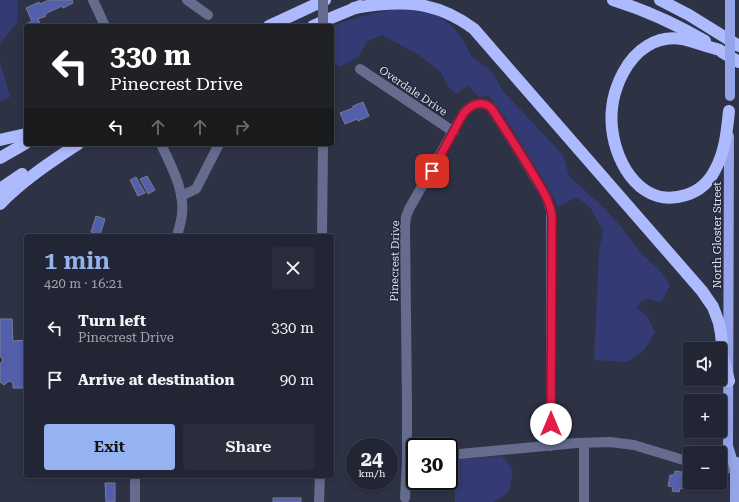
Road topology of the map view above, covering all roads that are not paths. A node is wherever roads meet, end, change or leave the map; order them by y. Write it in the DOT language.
graph roads {
  1 [pos="93,0"];
  2 [pos="187,0"];
  3 [pos="324,0"];
  4 [pos="378,0"];
  5 [pos="613,0"];
  6 [pos="660,0"];
  7 [pos="730,5"];
  8 [pos="354,8"];
  9 [pos="208,15"];
  10 [pos="105,24"];
  11 [pos="273,24"];
  12 [pos="318,24"];
  13 [pos="323,24"];
  14 [pos="739,46"];
  15 [pos="720,50"];
  16 [pos="739,62"];
  17 [pos="360,69"];
  18 [pos="729,112"];
  19 [pos="454,132"];
  20 [pos="24,134"];
  21 [pos="0,140"];
  22 [pos="24,144"];
  23 [pos="69,146"];
  24 [pos="75,146"];
  25 [pos="162,146"];
  26 [pos="218,146"];
  27 [pos="323,146"];
  28 [pos="0,158"];
  29 [pos="0,189"];
  30 [pos="181,196"];
  31 [pos="0,204"];
  32 [pos="177,234"];
  33 [pos="322,234"];
  34 [pos="729,381"];
  35 [pos="411,438"];
  36 [pos="584,443"];
  37 [pos="551,446"];
  38 [pos="458,454"];
  39 [pos="739,457"];
  40 [pos="683,460"];
  41 [pos="727,468"];
  42 [pos="736,469"];
  43 [pos="134,478"];
  44 [pos="320,478"];
  45 [pos="406,490"];
  46 [pos="405,498"];
  47 [pos="135,502"];
  48 [pos="319,502"];
  49 [pos="584,502"];
  50 [pos="736,502"];
  1 -- 10 [label="street"];
  2 -- 9 [label="street"];
  3 -- 11 [label="highway"];
  3 -- 13 [label="street, bridge"];
  4 -- 8 [label="highway"];
  5 -- 15 [label="highway"];
  6 -- 14 [label="highway"];
  7 -- 18 [label="main road, North Gloster Street, bridge"];
  8 -- 12 [label="highway"];
  8 -- 34 [label="highway"];
  15 -- 16 [label="highway"];
  15 -- 18 [label="highway"];
  17 -- 19 [label="street, Overdale Drive"];
  18 -- 34 [label="main road, North Gloster Street"];
  19 -- 35 [label="street, Pinecrest Drive"];
  19 -- 37 [label="street, Pinecrest Drive"];
  20 -- 21 [label="highway"];
  22 -- 28 [label="highway"];
  23 -- 29 [label="highway"];
  24 -- 31 [label="highway"];
  25 -- 30 [label="street"];
  26 -- 30 [label="street"];
  27 -- 33 [label="street"];
  30 -- 32 [label="street"];
  34 -- 42 [label="main road, North Gloster Street"];
  36 -- 37 [label="street"];
  36 -- 40 [label="street"];
  36 -- 49 [label="street"];
  37 -- 38 [label="street"];
  39 -- 42 [label="main road, North Gloster Street"];
  41 -- 42 [label="street"];
  42 -- 50 [label="main road, North Gloster Street"];
  43 -- 47 [label="street"];
  44 -- 48 [label="street"];
  45 -- 46 [label="street, Pinecrest Drive"];
}
